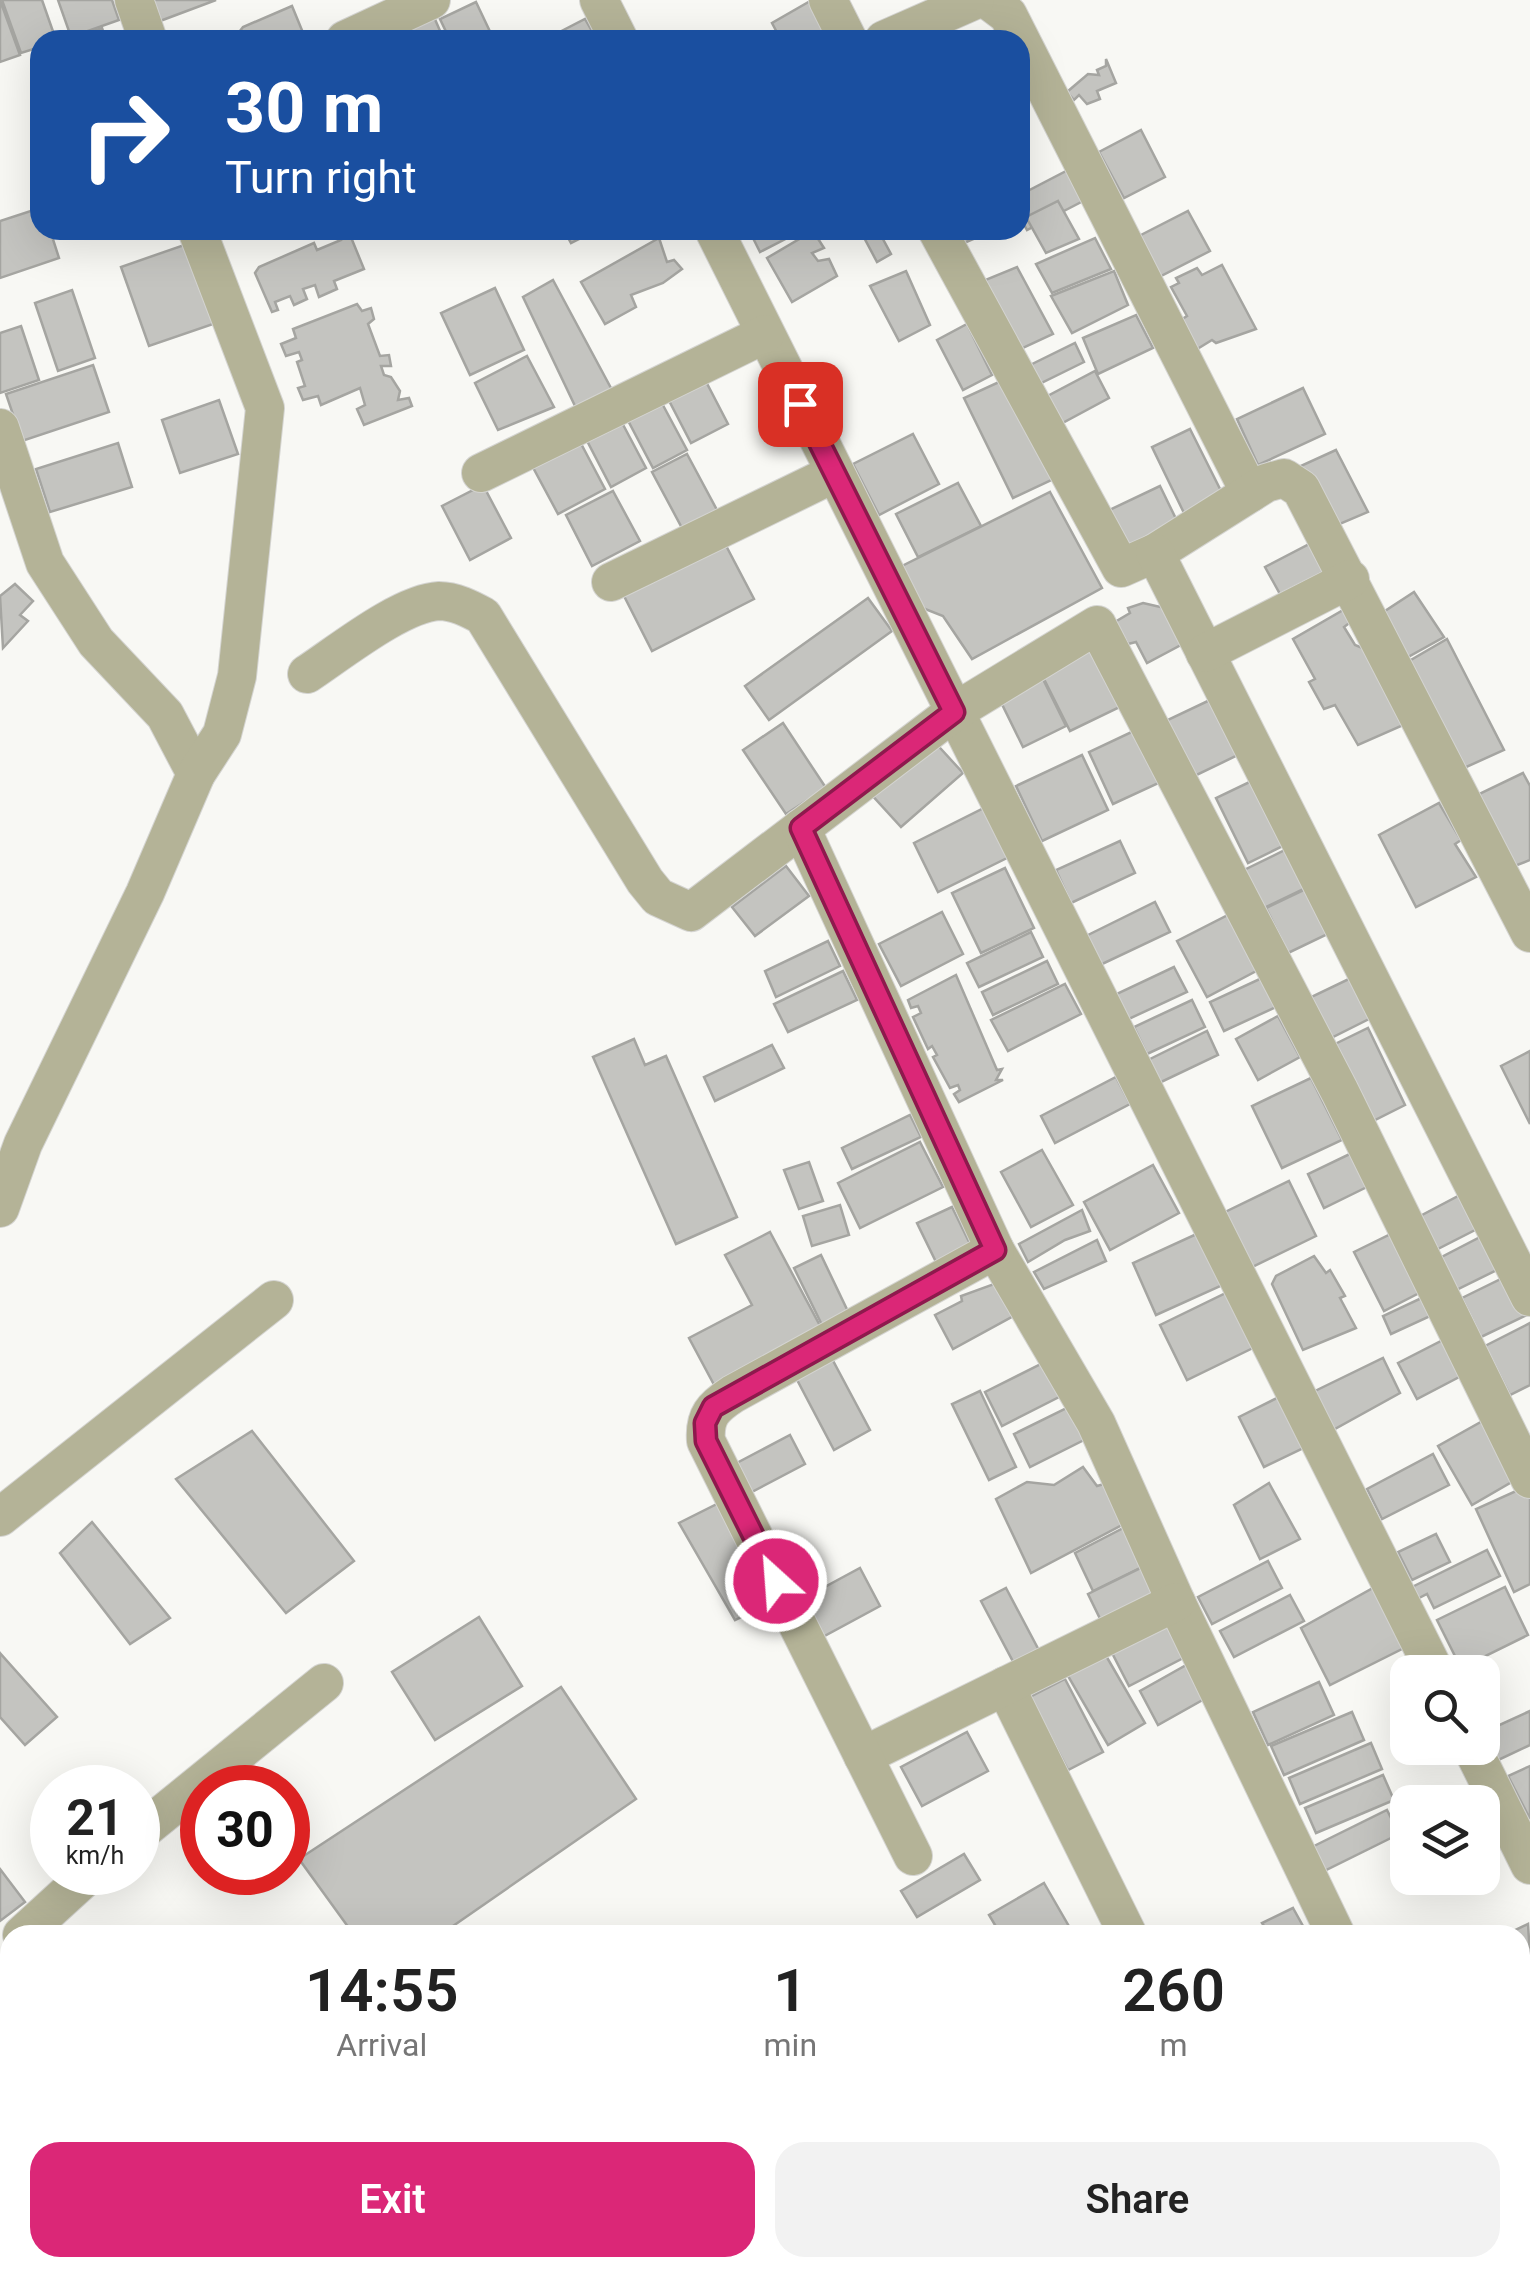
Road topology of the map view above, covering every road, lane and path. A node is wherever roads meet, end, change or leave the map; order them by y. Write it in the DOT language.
graph roads {
  1 [pos="134,0"];
  2 [pos="431,0"];
  3 [pos="600,0"];
  4 [pos="828,0"];
  5 [pos="975,0"];
  6 [pos="988,0"];
  7 [pos="144,30"];
  8 [pos="366,30"];
  9 [pos="614,30"];
  10 [pos="843,30"];
  11 [pos="907,30"];
  12 [pos="1016,30"];
  13 [pos="1030,58"];
  14 [pos="201,240"];
  15 [pos="719,240"];
  16 [pos="942,240"];
  17 [pos="765,334"];
  18 [pos="0,428"];
  19 [pos="481,473"];
  20 [pos="835,474"];
  21 [pos="1250,493"];
  22 [pos="1155,553"];
  23 [pos="1350,579"];
  24 [pos="612,582"];
  25 [pos="1205,653"];
  26 [pos="307,674"];
  27 [pos="954,712"];
  28 [pos="196,774"];
  29 [pos="801,828"];
  30 [pos="1530,933"];
  31 [pos="0,1208"];
  32 [pos="995,1250"];
  33 [pos="1530,1298"];
  34 [pos="274,1300"];
  35 [pos="1530,1479"];
  36 [pos="0,1517"];
  37 [pos="1176,1602"];
  38 [pos="1426,1655"];
  39 [pos="324,1684"];
  40 [pos="1005,1686"];
  41 [pos="863,1756"];
  42 [pos="1480,1765"];
  43 [pos="160,1816"];
  44 [pos="913,1856"];
  45 [pos="1530,1865"];
  46 [pos="66,1895"];
  47 [pos="33,1925"];
  48 [pos="1123,1925"];
  49 [pos="1331,1925"];
  1 -- 7 [label="street"];
  2 -- 8 [label="street"];
  3 -- 9 [label="street"];
  4 -- 10 [label="street"];
  5 -- 11 [label="street"];
  6 -- 12 [label="street"];
  13 -- 21 [label="street"];
  14 -- 28 [label="street"];
  15 -- 17 [label="street"];
  16 -- 22 [label="street"];
  17 -- 19 [label="street"];
  17 -- 20 [label="street"];
  18 -- 28 [label="street"];
  20 -- 24 [label="street"];
  20 -- 27 [label="street"];
  21 -- 22 [label="street"];
  21 -- 23 [label="street"];
  22 -- 25 [label="street"];
  23 -- 25 [label="street"];
  23 -- 30 [label="street"];
  25 -- 33 [label="street"];
  26 -- 29 [label="street"];
  27 -- 29 [label="street"];
  27 -- 35 [label="street"];
  27 -- 38 [label="street"];
  28 -- 31 [label="street"];
  29 -- 32 [label="street"];
  32 -- 37 [label="street"];
  32 -- 41 [label="street"];
  34 -- 36 [label="street"];
  37 -- 40 [label="street"];
  37 -- 49 [label="street"];
  39 -- 43 [label="street"];
  40 -- 41 [label="street"];
  40 -- 48 [label="street"];
  41 -- 44 [label="street"];
  42 -- 45 [label="street"];
  46 -- 47 [label="street"];
}
